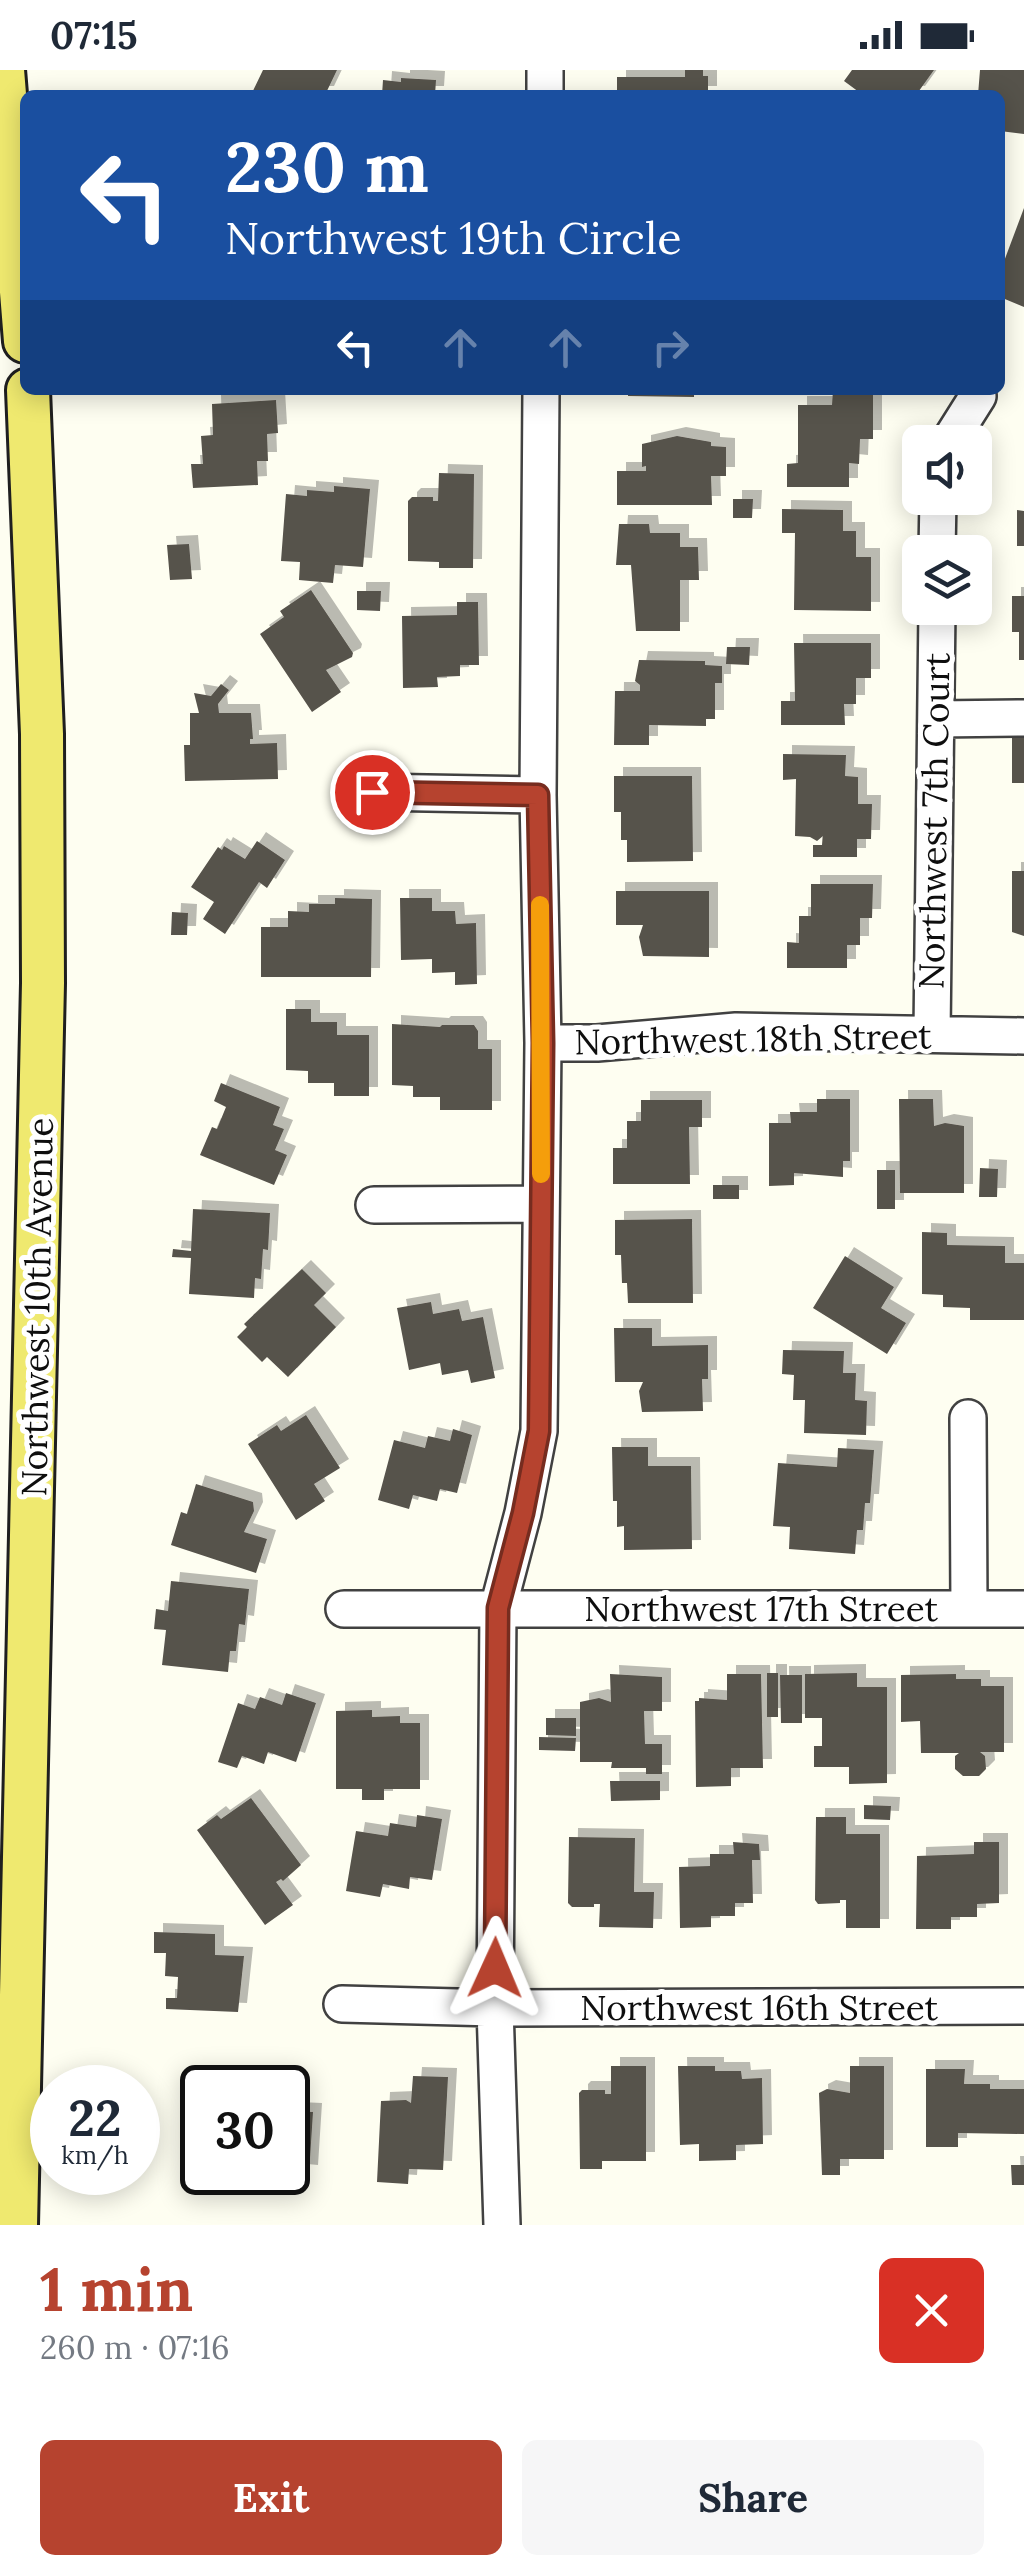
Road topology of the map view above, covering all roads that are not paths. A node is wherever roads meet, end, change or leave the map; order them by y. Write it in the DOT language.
graph roads {
  1 [pos="3,70"];
  2 [pos="20,280"];
  3 [pos="28,395"];
  4 [pos="541,395"];
  5 [pos="978,396"];
  6 [pos="960,425"];
  7 [pos="937,625"];
  8 [pos="936,718"];
  9 [pos="1024,718"];
  10 [pos="372,792"];
  11 [pos="538,795"];
  12 [pos="932,1034"];
  13 [pos="1024,1036"];
  14 [pos="543,1043"];
  15 [pos="540,1204"];
  16 [pos="374,1205"];
  17 [pos="968,1418"];
  18 [pos="498,1608"];
  19 [pos="969,1608"];
  20 [pos="344,1609"];
  21 [pos="1024,1609"];
  22 [pos="342,2004"];
  23 [pos="1024,2006"];
  24 [pos="495,2008"];
  25 [pos="16,2225"];
  26 [pos="502,2225"];
  1 -- 2 [label="main road"];
  3 -- 25 [label="main road, Northwest 10th Avenue"];
  4 -- 11 [label="street"];
  5 -- 6 [label="street"];
  7 -- 8 [label="street, Northwest 7th Court"];
  8 -- 9 [label="street"];
  8 -- 12 [label="street, Northwest 7th Court"];
  10 -- 11 [label="street"];
  11 -- 14 [label="street"];
  12 -- 13 [label="street, Northwest 18th Street"];
  12 -- 14 [label="street, Northwest 18th Street"];
  14 -- 15 [label="street"];
  15 -- 16 [label="street"];
  15 -- 18 [label="street"];
  17 -- 19 [label="street"];
  18 -- 19 [label="street, Northwest 17th Street"];
  18 -- 20 [label="street, Northwest 17th Street"];
  18 -- 24 [label="street"];
  19 -- 21 [label="street, Northwest 17th Street"];
  22 -- 24 [label="street, Northwest 16th Street"];
  23 -- 24 [label="street, Northwest 16th Street"];
  24 -- 26 [label="street"];
}
